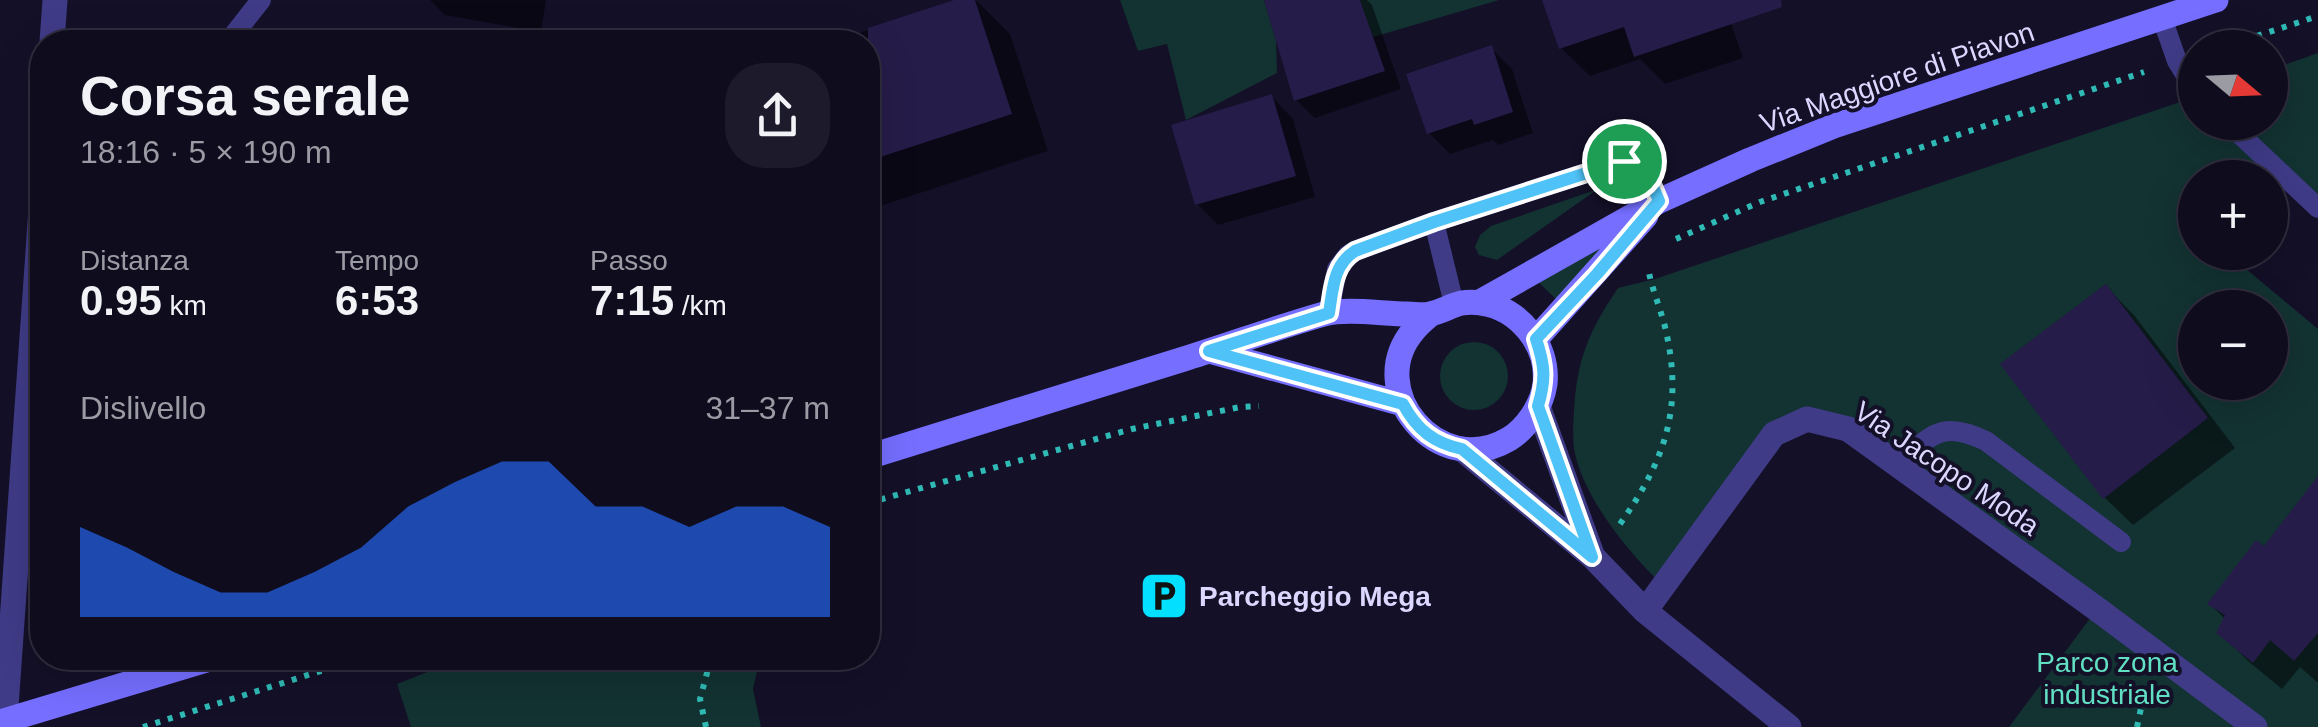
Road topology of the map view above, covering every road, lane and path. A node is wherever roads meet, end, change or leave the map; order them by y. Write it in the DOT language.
graph roads {
  1 [pos="54,0"];
  2 [pos="260,0"];
  3 [pos="2216,0"];
  4 [pos="2318,16"];
  5 [pos="2162,18"];
  6 [pos="53,30"];
  7 [pos="237,30"];
  8 [pos="2275,30"];
  9 [pos="2177,61"];
  10 [pos="2246,140"];
  11 [pos="1659,201"];
  12 [pos="2318,208"];
  13 [pos="1434,222"];
  14 [pos="1663,245"];
  15 [pos="1650,258"];
  16 [pos="1455,307"];
  17 [pos="1329,313"];
  18 [pos="1536,339"];
  19 [pos="1209,351"];
  20 [pos="30,353"];
  21 [pos="1403,404"];
  22 [pos="1538,406"];
  23 [pos="1273,408"];
  24 [pos="1462,449"];
  25 [pos="880,453"];
  26 [pos="1896,464"];
  27 [pos="880,499"];
  28 [pos="1616,529"];
  29 [pos="2121,542"];
  30 [pos="1592,557"];
  31 [pos="1645,611"];
  32 [pos="173,670"];
  33 [pos="324,670"];
  34 [pos="708,670"];
  35 [pos="2,722"];
  36 [pos="143,727"];
  37 [pos="706,727"];
  38 [pos="1789,727"];
  39 [pos="2255,727"];
  1 -- 6 [label="street"];
  2 -- 7 [label="lane"];
  3 -- 5 [label="main road, Via Maggiore di Piavon"];
  4 -- 8 [label="path"];
  5 -- 9 [label="lane"];
  5 -- 11 [label="main road, Via Maggiore di Piavon"];
  9 -- 14 [label="path"];
  10 -- 12 [label="lane"];
  11 -- 13 [label="lane"];
  11 -- 16 [label="main road, Via Maggiore di Piavon"];
  11 -- 18 [label="main road, Via Maggiore di Piavon"];
  13 -- 16 [label="lane"];
  13 -- 17 [label="lane"];
  15 -- 28 [label="path"];
  16 -- 17 [label="main road, Via Maggiore di Piavon"];
  16 -- 18 [label="main road, Via Maggiore di Piavon"];
  16 -- 21 [label="main road, Via Maggiore di Piavon"];
  17 -- 19 [label="main road, Via Maggiore di Piavon"];
  18 -- 22 [label="main road"];
  19 -- 21 [label="main road"];
  19 -- 25 [label="main road, Via Maggiore di Piavon"];
  20 -- 35 [label="street"];
  21 -- 24 [label="main road"];
  22 -- 24 [label="main road"];
  22 -- 30 [label="street"];
  23 -- 27 [label="path"];
  24 -- 30 [label="street"];
  26 -- 29 [label="lane"];
  26 -- 31 [label="street, Via Jacopo Moda"];
  26 -- 39 [label="street, Via Jacopo Moda"];
  30 -- 31 [label="street"];
  31 -- 38 [label="street"];
  32 -- 35 [label="main road"];
  33 -- 36 [label="path"];
  34 -- 37 [label="path"];
}
